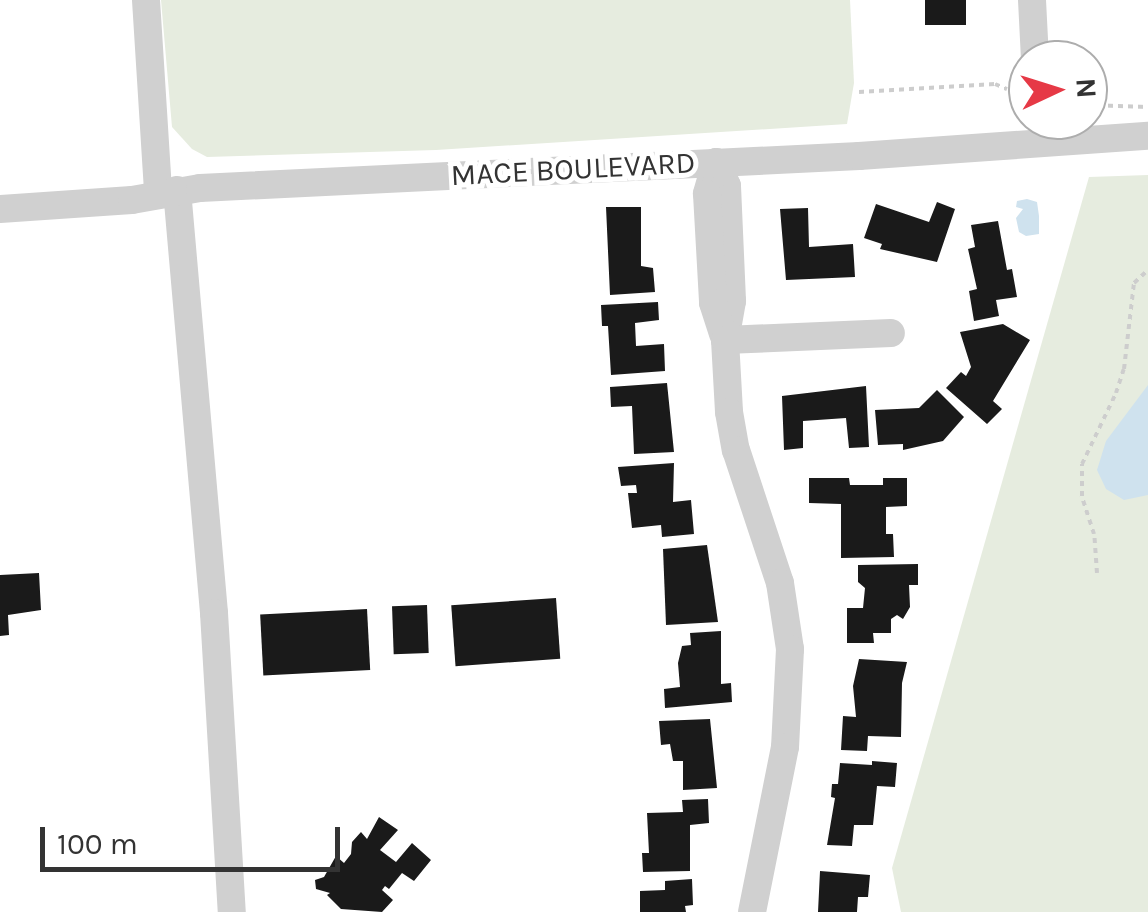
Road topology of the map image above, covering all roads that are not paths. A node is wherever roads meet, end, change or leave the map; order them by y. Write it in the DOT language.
graph roads {
  1 [pos="146,0"];
  2 [pos="1032,0"];
  3 [pos="1035,40"];
  4 [pos="1008,133"];
  5 [pos="1108,134"];
  6 [pos="1148,136"];
  7 [pos="716,162"];
  8 [pos="168,191"];
  9 [pos="0,210"];
  10 [pos="891,333"];
  11 [pos="725,340"];
  12 [pos="232,912"];
  13 [pos="752,912"];
  1 -- 8 [label="street"];
  2 -- 3 [label="street"];
  4 -- 7 [label="street, MACE BOULEVARD"];
  5 -- 6 [label="street, MACE BOULEVARD"];
  7 -- 8 [label="street, MACE BOULEVARD"];
  7 -- 11 [label="street"];
  8 -- 9 [label="street, MACE BOULEVARD"];
  8 -- 12 [label="street"];
  10 -- 11 [label="street"];
  11 -- 13 [label="street"];
}
